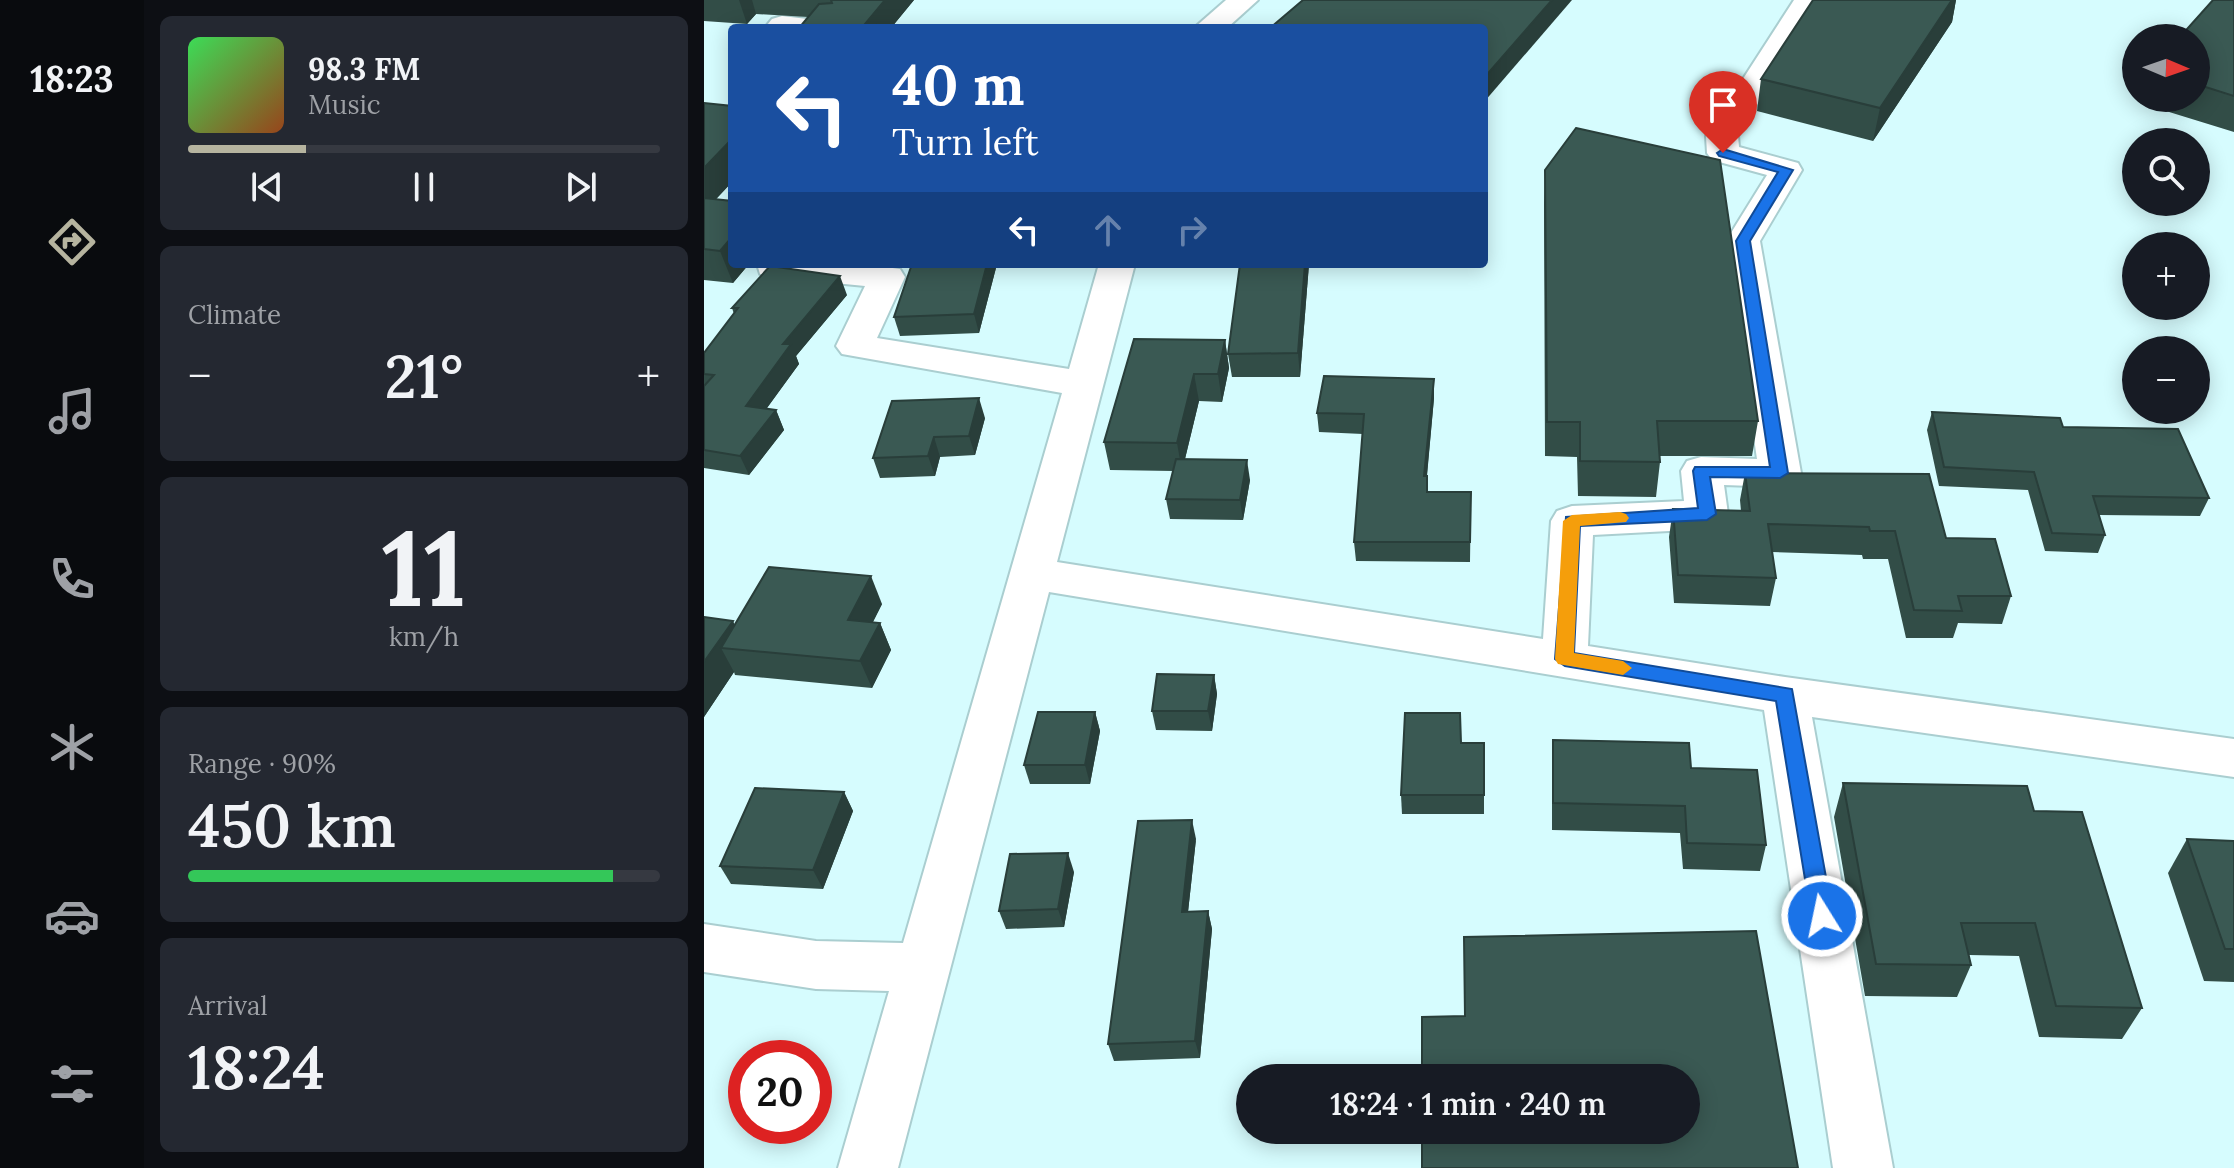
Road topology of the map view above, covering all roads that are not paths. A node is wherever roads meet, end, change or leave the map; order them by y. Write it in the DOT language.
graph roads {
  1 [pos="1244,0"];
  2 [pos="1808,0"];
  3 [pos="1214,24"];
  4 [pos="794,268"];
  5 [pos="1116,268"];
  6 [pos="1084,384"];
  7 [pos="1032,574"];
  8 [pos="1565,659"];
  9 [pos="1785,695"];
  10 [pos="2234,758"];
  11 [pos="704,948"];
  12 [pos="924,968"];
  13 [pos="868,1168"];
  14 [pos="1863,1168"];
  1 -- 3 [label="street"];
  2 -- 8 [label="street"];
  4 -- 6 [label="street"];
  5 -- 6 [label="street"];
  6 -- 7 [label="street"];
  7 -- 8 [label="street"];
  7 -- 12 [label="street"];
  8 -- 9 [label="street"];
  9 -- 10 [label="street"];
  9 -- 14 [label="street"];
  11 -- 12 [label="street"];
  12 -- 13 [label="street"];
}
